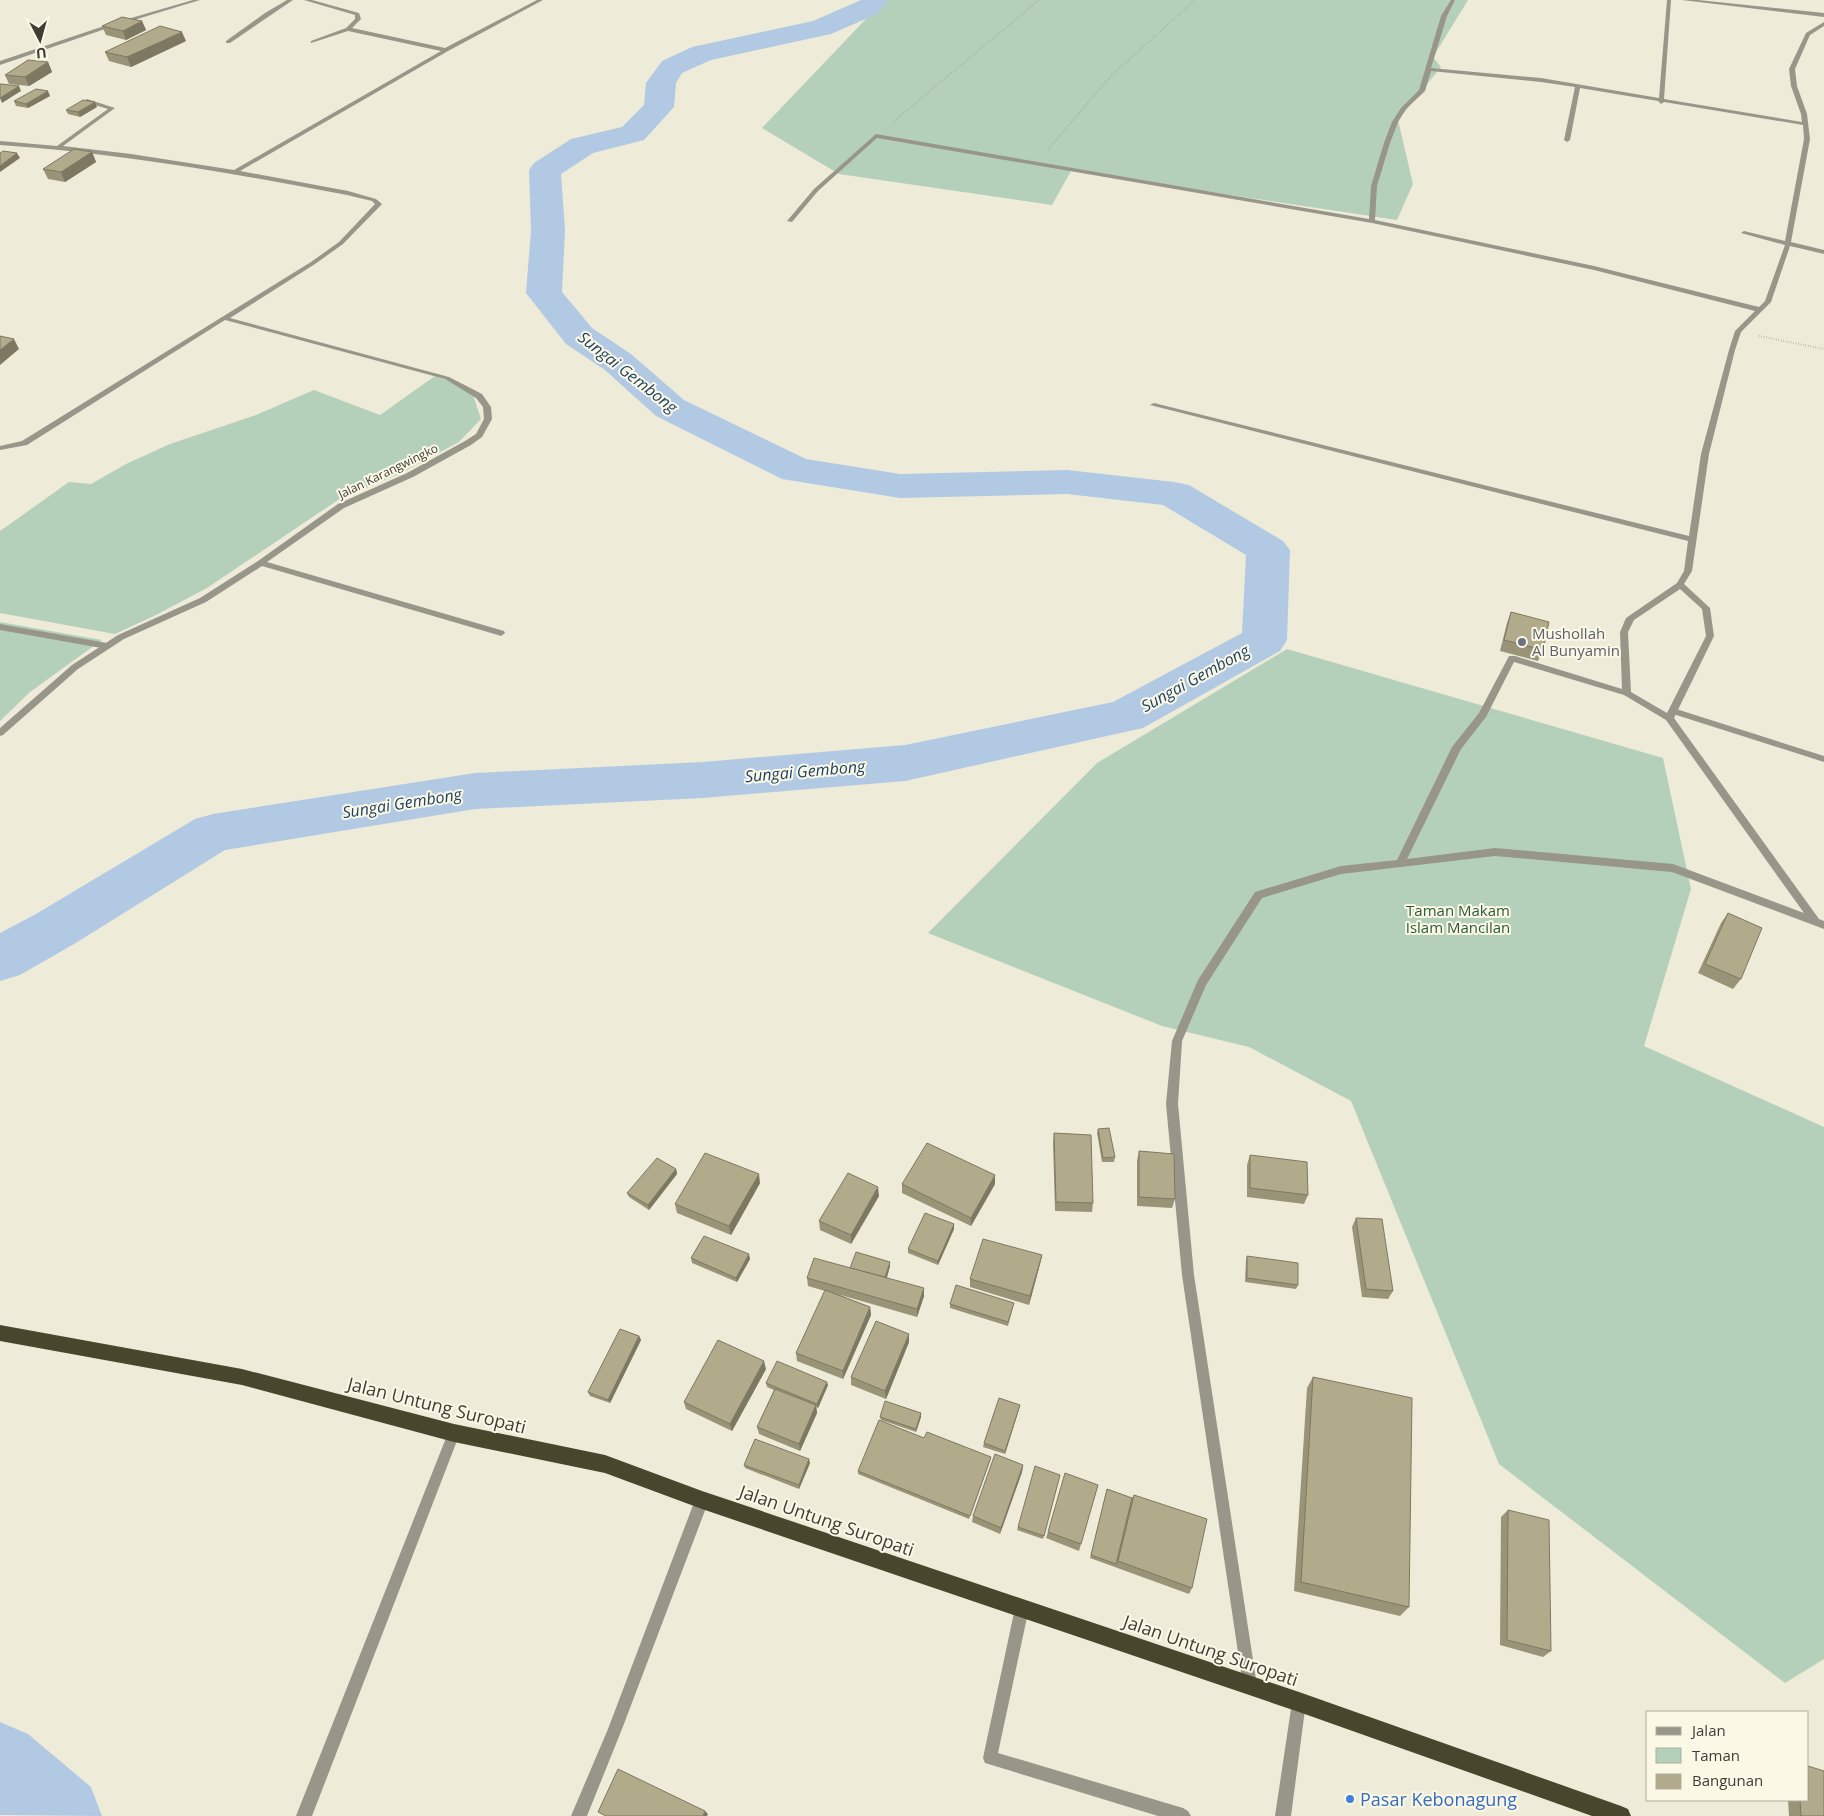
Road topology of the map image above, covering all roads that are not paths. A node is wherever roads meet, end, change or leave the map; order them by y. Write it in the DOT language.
graph roads {
  1 [pos="198,0"];
  2 [pos="291,0"];
  3 [pos="306,0"];
  4 [pos="541,0"];
  5 [pos="1453,0"];
  6 [pos="1669,0"];
  7 [pos="1684,0"];
  8 [pos="1824,15"];
  9 [pos="1824,24"];
  10 [pos="348,29"];
  11 [pos="228,42"];
  12 [pos="313,42"];
  13 [pos="446,50"];
  14 [pos="0,63"];
  15 [pos="1428,69"];
  16 [pos="1578,86"];
  17 [pos="87,101"];
  18 [pos="1661,102"];
  19 [pos="1806,124"];
  20 [pos="1568,140"];
  21 [pos="0,143"];
  22 [pos="60,147"];
  23 [pos="236,172"];
  24 [pos="790,221"];
  25 [pos="1372,221"];
  26 [pos="1744,233"];
  27 [pos="1788,244"];
  28 [pos="1824,252"];
  29 [pos="1762,310"];
  30 [pos="224,318"];
  31 [pos="1154,405"];
  32 [pos="0,448"];
  33 [pos="1692,538"];
  34 [pos="261,563"];
  35 [pos="1680,585"];
  36 [pos="0,627"];
  37 [pos="501,633"];
  38 [pos="107,646"];
  39 [pos="1627,693"];
  40 [pos="1671,714"];
  41 [pos="0,733"];
  42 [pos="1824,759"];
  43 [pos="1400,863"];
  44 [pos="1819,923"];
  45 [pos="0,1333"];
  46 [pos="454,1433"];
  47 [pos="702,1500"];
  48 [pos="1022,1608"];
  49 [pos="1250,1686"];
  50 [pos="1299,1702"];
  51 [pos="304,1816"];
  52 [pos="578,1816"];
  53 [pos="1183,1816"];
  54 [pos="1283,1816"];
  55 [pos="1621,1816"];
  1 -- 14 [label="street"];
  2 -- 11 [label="street"];
  3 -- 10 [label="street"];
  4 -- 13 [label="street"];
  5 -- 15 [label="street"];
  6 -- 18 [label="street"];
  7 -- 8 [label="street"];
  9 -- 19 [label="street"];
  10 -- 12 [label="street"];
  10 -- 13 [label="street"];
  13 -- 23 [label="street"];
  15 -- 16 [label="street"];
  15 -- 25 [label="street"];
  16 -- 18 [label="street"];
  16 -- 20 [label="street"];
  17 -- 22 [label="street"];
  18 -- 19 [label="street"];
  19 -- 27 [label="street"];
  21 -- 22 [label="street"];
  22 -- 23 [label="street"];
  23 -- 30 [label="street"];
  24 -- 25 [label="street"];
  25 -- 29 [label="street"];
  26 -- 27 [label="street"];
  27 -- 28 [label="street"];
  27 -- 29 [label="street"];
  29 -- 33 [label="street"];
  30 -- 32 [label="street"];
  30 -- 34 [label="street, Jalan Karangwingko"];
  31 -- 33 [label="street"];
  33 -- 35 [label="street"];
  34 -- 37 [label="street"];
  34 -- 38 [label="street, Jalan Karangwingko"];
  35 -- 39 [label="street"];
  35 -- 40 [label="street"];
  36 -- 38 [label="street"];
  38 -- 41 [label="street, Jalan Karangwingko"];
  39 -- 40 [label="street"];
  39 -- 43 [label="street"];
  40 -- 42 [label="street"];
  40 -- 44 [label="street"];
  43 -- 44 [label="street"];
  43 -- 49 [label="street"];
  45 -- 46 [label="highway, Jalan Untung Suropati"];
  46 -- 47 [label="highway, Jalan Untung Suropati"];
  46 -- 51 [label="street"];
  47 -- 48 [label="highway, Jalan Untung Suropati"];
  47 -- 52 [label="street"];
  48 -- 49 [label="highway, Jalan Untung Suropati"];
  48 -- 53 [label="street"];
  49 -- 50 [label="highway, Jalan Untung Suropati"];
  50 -- 54 [label="street"];
  50 -- 55 [label="highway, Jalan Untung Suropati"];
}
